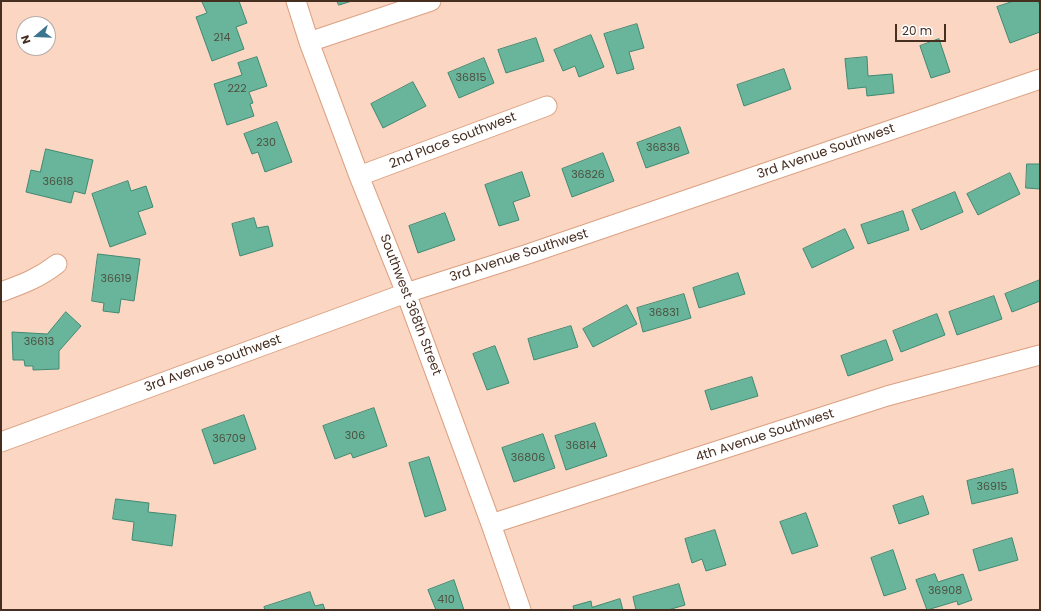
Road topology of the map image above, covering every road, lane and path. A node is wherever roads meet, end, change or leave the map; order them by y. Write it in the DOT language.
graph roads {
  1 [pos="296,1"];
  2 [pos="431,1"];
  3 [pos="309,42"];
  4 [pos="1040,79"];
  5 [pos="546,106"];
  6 [pos="359,176"];
  7 [pos="57,264"];
  8 [pos="1,292"];
  9 [pos="406,293"];
  10 [pos="1040,355"];
  11 [pos="1,442"];
  12 [pos="491,524"];
  13 [pos="521,610"];
  1 -- 3 [label="street, Southwest 368th Street"];
  2 -- 3 [label="street"];
  3 -- 6 [label="street, Southwest 368th Street"];
  4 -- 9 [label="street, 3rd Avenue Southwest"];
  5 -- 6 [label="street, 2nd Place Southwest"];
  6 -- 9 [label="street, Southwest 368th Street"];
  7 -- 8 [label="street"];
  9 -- 11 [label="street, 3rd Avenue Southwest"];
  9 -- 12 [label="street, Southwest 368th Street"];
  10 -- 12 [label="street, 4th Avenue Southwest"];
  12 -- 13 [label="street, Southwest 368th Street"];
}
